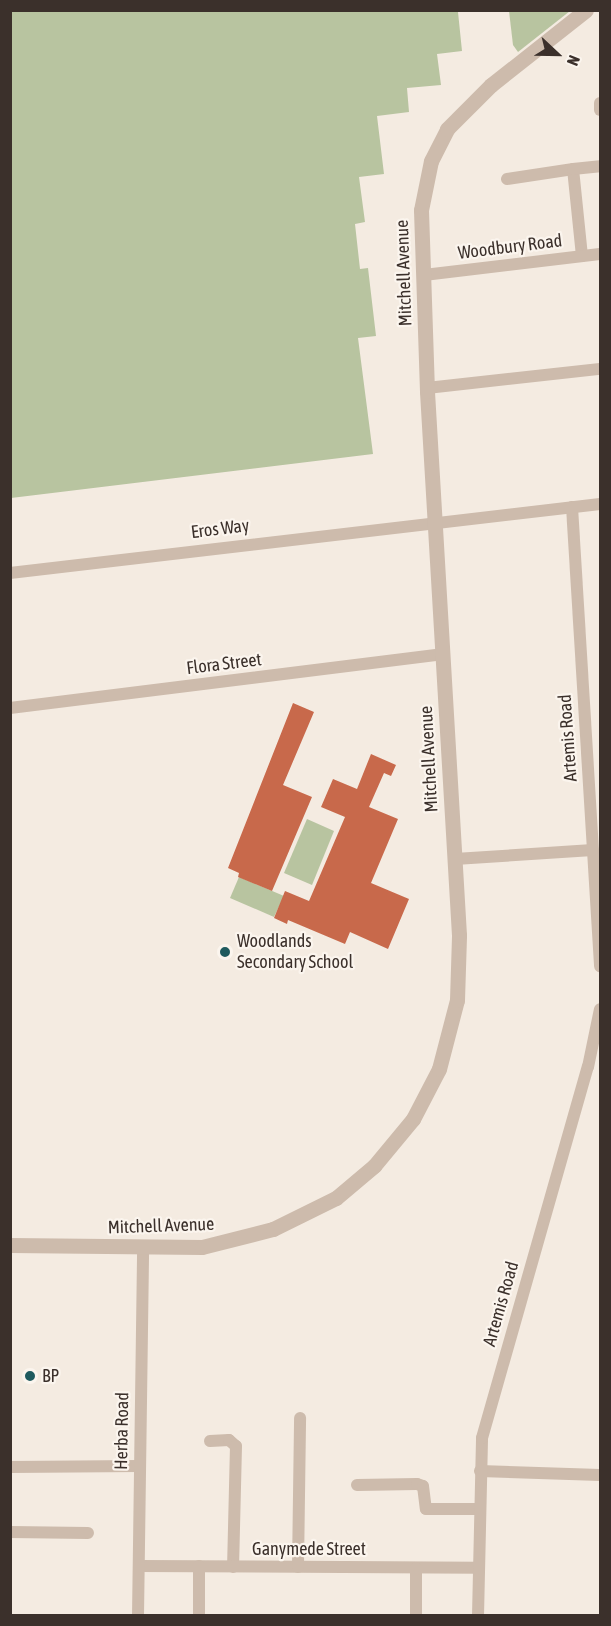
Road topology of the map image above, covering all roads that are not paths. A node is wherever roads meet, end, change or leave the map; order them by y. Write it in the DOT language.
graph roads {
  1 [pos="586,10"];
  2 [pos="600,103"];
  3 [pos="600,110"];
  4 [pos="600,166"];
  5 [pos="573,169"];
  6 [pos="507,178"];
  7 [pos="600,254"];
  8 [pos="582,256"];
  9 [pos="424,276"];
  10 [pos="600,369"];
  11 [pos="427,388"];
  12 [pos="600,504"];
  13 [pos="572,507"];
  14 [pos="435,522"];
  15 [pos="10,573"];
  16 [pos="442,654"];
  17 [pos="10,708"];
  18 [pos="593,850"];
  19 [pos="455,859"];
  20 [pos="600,966"];
  21 [pos="600,1009"];
  22 [pos="594,1069"];
  23 [pos="10,1245"];
  24 [pos="142,1248"];
  25 [pos="300,1418"];
  26 [pos="210,1441"];
  27 [pos="140,1466"];
  28 [pos="10,1467"];
  29 [pos="480,1471"];
  30 [pos="600,1475"];
  31 [pos="357,1485"];
  32 [pos="479,1509"];
  33 [pos="10,1532"];
  34 [pos="88,1533"];
  35 [pos="138,1566"];
  36 [pos="199,1566"];
  37 [pos="233,1567"];
  38 [pos="298,1567"];
  39 [pos="417,1568"];
  40 [pos="478,1568"];
  41 [pos="138,1616"];
  42 [pos="199,1616"];
  43 [pos="416,1616"];
  44 [pos="478,1616"];
  1 -- 9 [label="street, Mitchell Avenue"];
  2 -- 3 [label="street"];
  4 -- 5 [label="street"];
  5 -- 6 [label="street"];
  5 -- 8 [label="street"];
  7 -- 8 [label="street, Woodbury Road"];
  8 -- 9 [label="street, Woodbury Road"];
  9 -- 11 [label="street, Mitchell Avenue"];
  10 -- 11 [label="street"];
  11 -- 14 [label="street, Mitchell Avenue"];
  12 -- 13 [label="street, Eros Way"];
  13 -- 14 [label="street, Eros Way"];
  13 -- 18 [label="street, Artemis Road"];
  14 -- 15 [label="street, Eros Way"];
  14 -- 16 [label="street, Mitchell Avenue"];
  16 -- 17 [label="street, Flora Street"];
  16 -- 19 [label="street, Mitchell Avenue"];
  18 -- 19 [label="street"];
  18 -- 20 [label="street, Artemis Road"];
  19 -- 24 [label="street, Mitchell Avenue"];
  21 -- 22 [label="street, Artemis Road"];
  22 -- 29 [label="street, Artemis Road"];
  23 -- 24 [label="street, Mitchell Avenue"];
  24 -- 27 [label="street, Herba Road"];
  25 -- 38 [label="street"];
  26 -- 37 [label="street"];
  27 -- 28 [label="street"];
  27 -- 35 [label="street, Herba Road"];
  29 -- 30 [label="street"];
  29 -- 32 [label="street, Artemis Road"];
  31 -- 32 [label="street"];
  32 -- 40 [label="street, Artemis Road"];
  33 -- 34 [label="street"];
  35 -- 36 [label="street, Ganymede Street"];
  35 -- 41 [label="street, Herba Road"];
  36 -- 37 [label="street, Ganymede Street"];
  36 -- 42 [label="street"];
  37 -- 38 [label="street, Ganymede Street"];
  38 -- 39 [label="street, Ganymede Street"];
  39 -- 40 [label="street, Ganymede Street"];
  39 -- 43 [label="street"];
  40 -- 44 [label="street, Artemis Road"];
}
